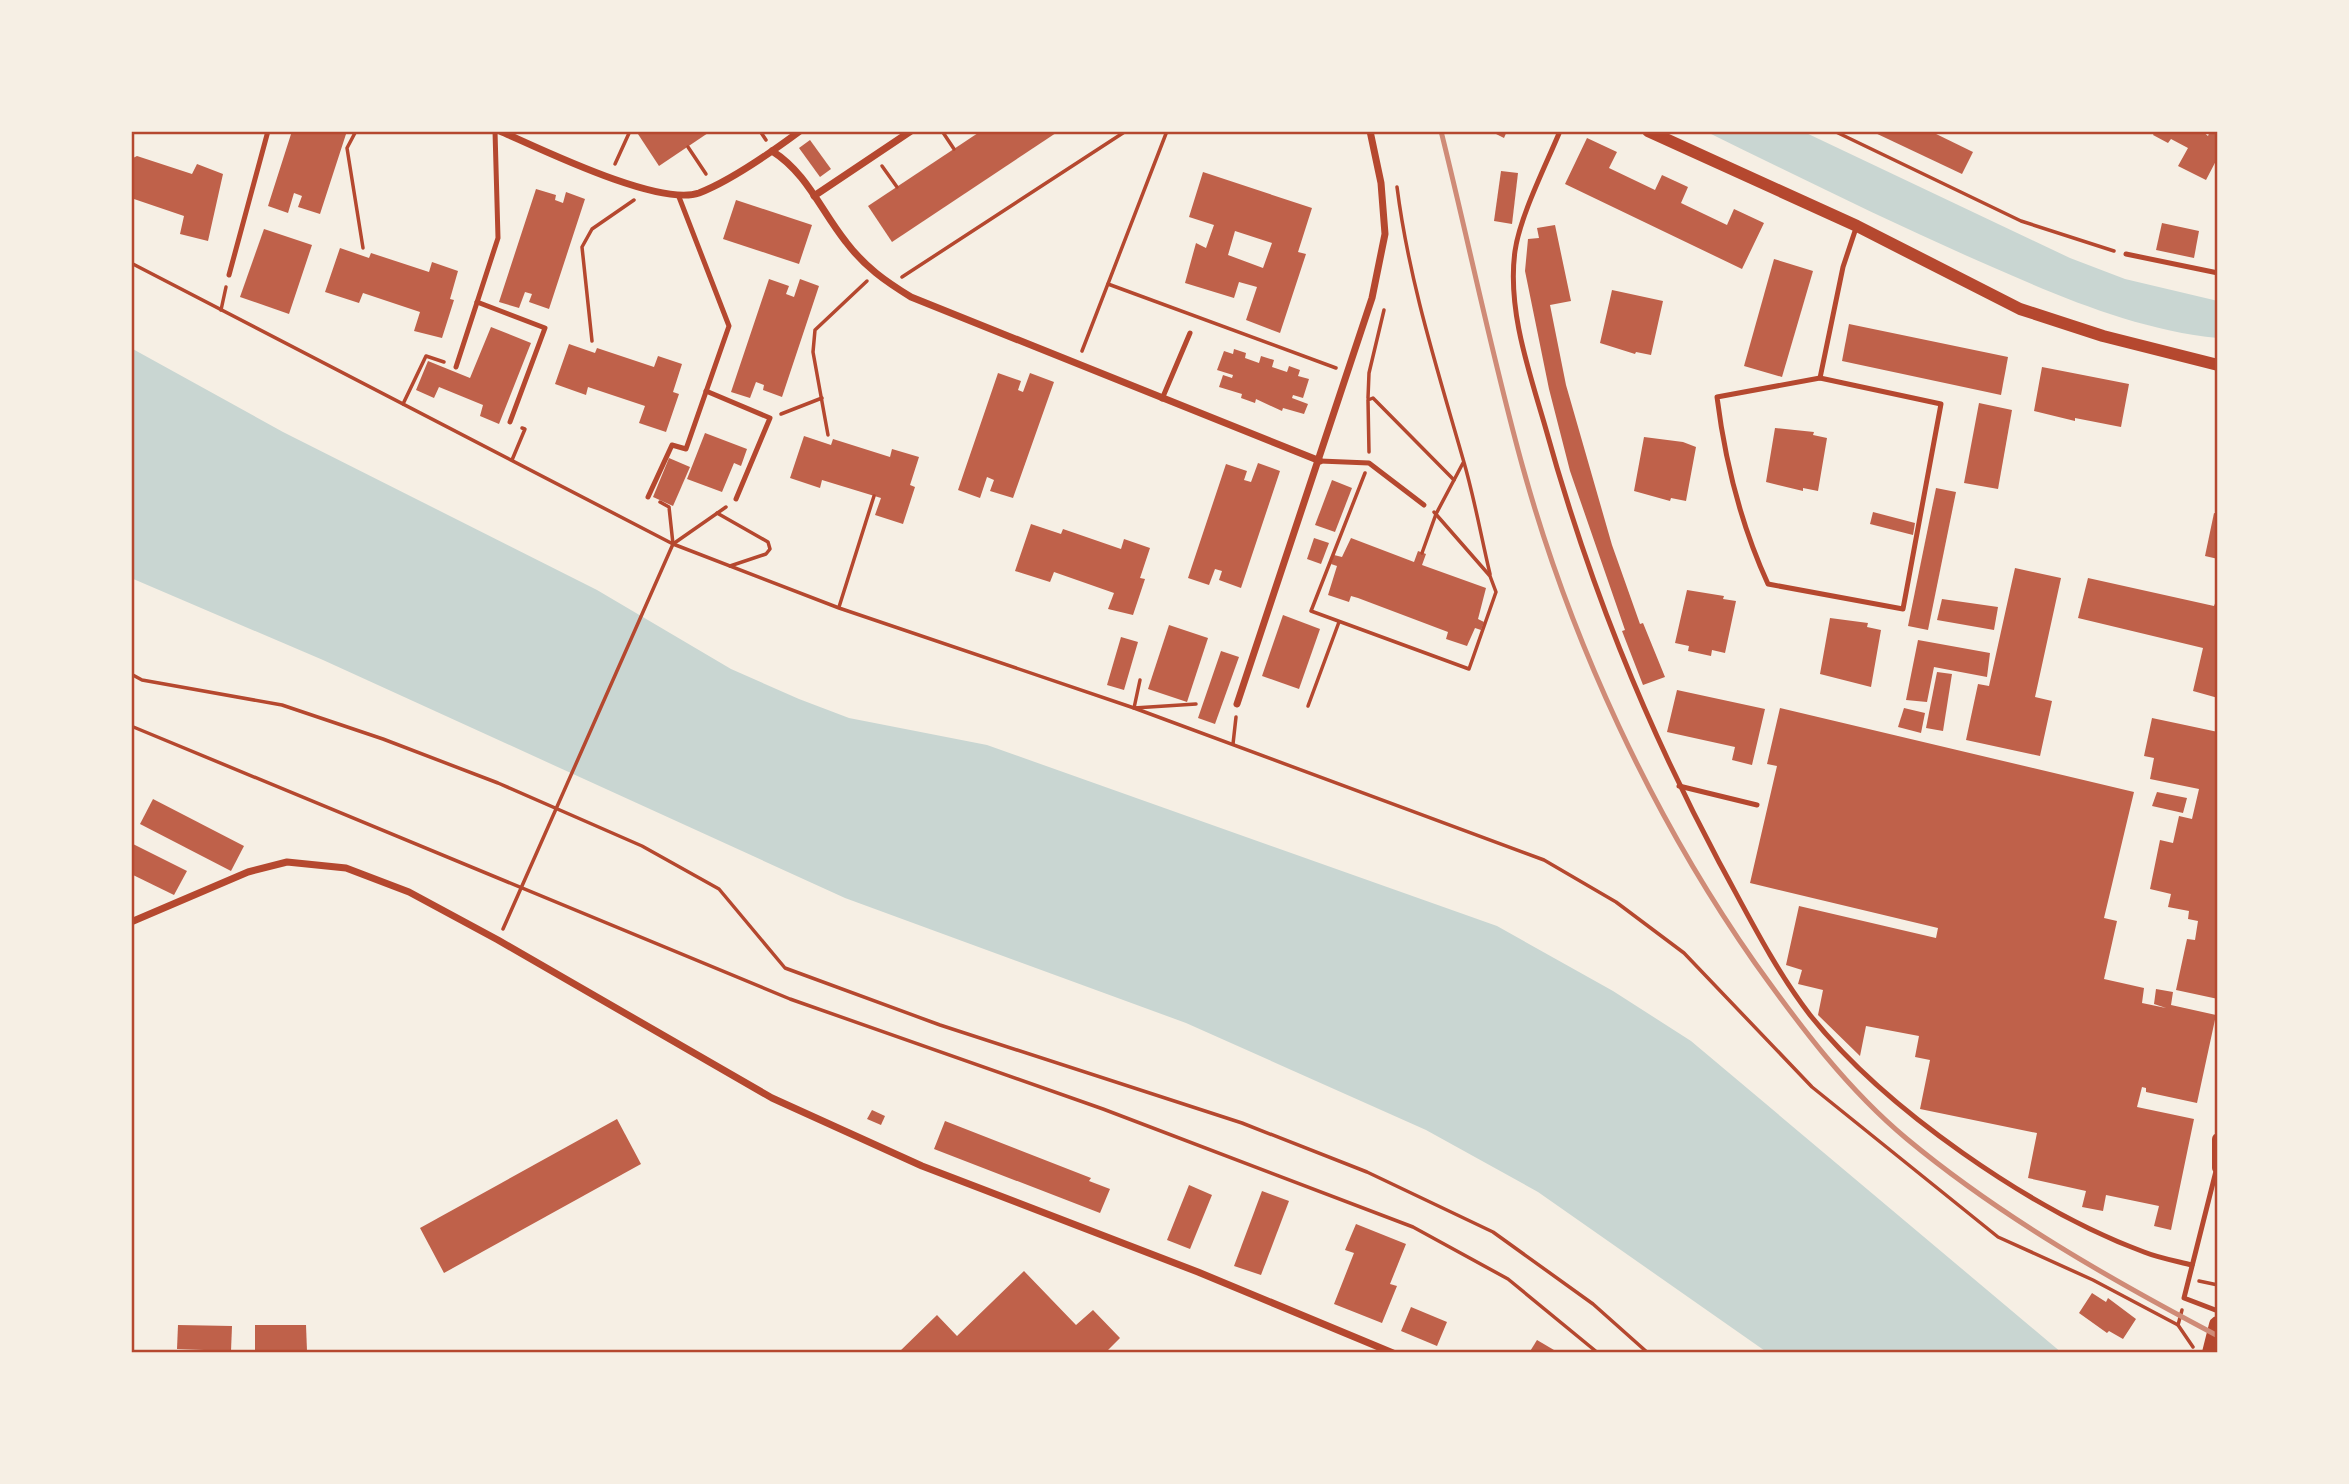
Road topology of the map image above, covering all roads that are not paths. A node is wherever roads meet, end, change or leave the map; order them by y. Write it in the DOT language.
graph roads {
  1 [pos="268,131"];
  2 [pos="498,131"];
  3 [pos="800,131"];
  4 [pos="911,131"];
  5 [pos="1370,131"];
  6 [pos="1560,131"];
  7 [pos="1647,131"];
  8 [pos="772,151"];
  9 [pos="814,196"];
  10 [pos="679,197"];
  11 [pos="1857,226"];
  12 [pos="2126,254"];
  13 [pos="2218,273"];
  14 [pos="229,275"];
  15 [pos="477,302"];
  16 [pos="1190,333"];
  17 [pos="2218,365"];
  18 [pos="456,367"];
  19 [pos="1820,378"];
  20 [pos="706,391"];
  21 [pos="1162,399"];
  22 [pos="510,422"];
  23 [pos="1320,461"];
  24 [pos="648,497"];
  25 [pos="736,499"];
  26 [pos="1424,505"];
  27 [pos="1237,704"];
  28 [pos="1679,786"];
  29 [pos="1757,805"];
  30 [pos="131,922"];
  31 [pos="2218,1139"];
  32 [pos="2217,1167"];
  33 [pos="2192,1265"];
  34 [pos="2218,1311"];
  35 [pos="2218,1325"];
  36 [pos="1394,1353"];
  37 [pos="2211,1353"];
  1 -- 14 [label="lane"];
  2 -- 10 [label="street"];
  2 -- 15 [label="lane"];
  3 -- 8 [label="street"];
  4 -- 9 [label="street"];
  5 -- 23 [label="street"];
  6 -- 28 [label="lane"];
  7 -- 11 [label="street"];
  8 -- 9 [label="street"];
  8 -- 10 [label="street"];
  9 -- 21 [label="street"];
  10 -- 20 [label="lane"];
  11 -- 17 [label="street"];
  11 -- 19 [label="lane"];
  12 -- 13 [label="lane"];
  15 -- 18 [label="lane"];
  15 -- 22 [label="lane"];
  16 -- 21 [label="lane"];
  19 -- 19 [label="lane"];
  20 -- 24 [label="lane"];
  20 -- 25 [label="lane"];
  21 -- 23 [label="street"];
  23 -- 26 [label="lane"];
  23 -- 27 [label="street"];
  28 -- 29 [label="lane"];
  28 -- 33 [label="lane"];
  30 -- 36 [label="street"];
  31 -- 32 [label="street"];
  32 -- 33 [label="lane"];
  33 -- 34 [label="lane"];
  35 -- 37 [label="main road"];
}
